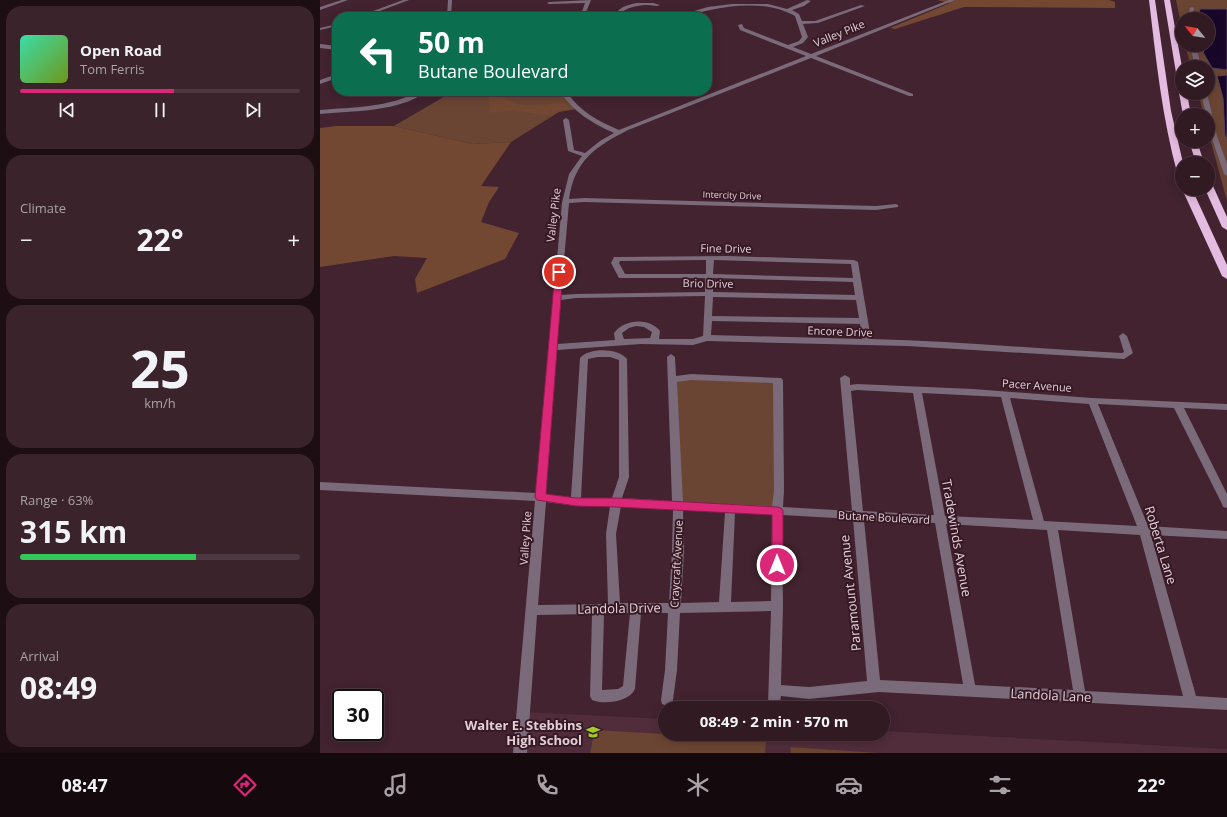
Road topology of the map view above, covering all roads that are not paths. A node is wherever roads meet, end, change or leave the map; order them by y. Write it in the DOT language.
graph roads {
  1 [pos="344,0"];
  2 [pos="407,0"];
  3 [pos="450,0"];
  4 [pos="953,0"];
  5 [pos="1152,0"];
  6 [pos="1167,0"];
  7 [pos="589,1"];
  8 [pos="809,1"];
  9 [pos="549,2"];
  10 [pos="658,5"];
  11 [pos="863,6"];
  12 [pos="1192,8"];
  13 [pos="320,9"];
  14 [pos="788,10"];
  15 [pos="373,12"];
  16 [pos="449,12"];
  17 [pos="584,12"];
  18 [pos="618,12"];
  19 [pos="696,12"];
  20 [pos="1191,12"];
  21 [pos="800,23"];
  22 [pos="740,25"];
  23 [pos="332,26"];
  24 [pos="320,29"];
  25 [pos="320,46"];
  26 [pos="332,47"];
  27 [pos="788,47"];
  28 [pos="812,56"];
  29 [pos="1178,60"];
  30 [pos="332,78"];
  31 [pos="320,82"];
  32 [pos="712,95"];
  33 [pos="912,95"];
  34 [pos="414,96"];
  35 [pos="567,96"];
  36 [pos="708,96"];
  37 [pos="1206,100"];
  38 [pos="320,112"];
  39 [pos="566,120"];
  40 [pos="618,132"];
  41 [pos="586,155"];
  42 [pos="1176,156"];
  43 [pos="1227,174"];
  44 [pos="1189,196"];
  45 [pos="1213,196"];
  46 [pos="566,201"];
  47 [pos="896,206"];
  48 [pos="1227,228"];
  49 [pos="710,258"];
  50 [pos="708,276"];
  51 [pos="1227,276"];
  52 [pos="856,280"];
  53 [pos="708,294"];
  54 [pos="557,298"];
  55 [pos="859,298"];
  56 [pos="708,318"];
  57 [pos="864,321"];
  58 [pos="1123,336"];
  59 [pos="707,338"];
  60 [pos="654,341"];
  61 [pos="620,342"];
  62 [pos="868,343"];
  63 [pos="553,347"];
  64 [pos="671,357"];
  65 [pos="844,378"];
  66 [pos="673,379"];
  67 [pos="846,389"];
  68 [pos="917,390"];
  69 [pos="1005,395"];
  70 [pos="1092,401"];
  71 [pos="1177,404"];
  72 [pos="1227,407"];
  73 [pos="320,486"];
  74 [pos="540,497"];
  75 [pos="576,502"];
  76 [pos="616,502"];
  77 [pos="1227,504"];
  78 [pos="677,506"];
  79 [pos="730,508"];
  80 [pos="777,511"];
  81 [pos="858,515"];
  82 [pos="940,520"];
  83 [pos="1040,525"];
  84 [pos="1052,526"];
  85 [pos="1144,531"];
  86 [pos="1227,535"];
  87 [pos="725,606"];
  88 [pos="777,606"];
  89 [pos="674,607"];
  90 [pos="614,608"];
  91 [pos="636,608"];
  92 [pos="598,609"];
  93 [pos="532,610"];
  94 [pos="874,686"];
  95 [pos="775,690"];
  96 [pos="970,691"];
  97 [pos="1080,697"];
  98 [pos="667,700"];
  99 [pos="774,701"];
  100 [pos="1191,702"];
  101 [pos="1227,704"];
  102 [pos="520,753"];
  1 -- 13 [label="street"];
  2 -- 15 [label="street"];
  3 -- 16 [label="street"];
  4 -- 28 [label="street, Valley Pike"];
  5 -- 42 [label="highway"];
  6 -- 29 [label="highway"];
  7 -- 9 [label="street"];
  7 -- 17 [label="street"];
  8 -- 14 [label="street"];
  10 -- 18 [label="street"];
  11 -- 21 [label="street"];
  12 -- 20 [label="street"];
  14 -- 19 [label="street"];
  14 -- 21 [label="street"];
  21 -- 27 [label="street"];
  22 -- 27 [label="street"];
  23 -- 24 [label="street"];
  25 -- 26 [label="street"];
  27 -- 28 [label="street"];
  28 -- 32 [label="street, Valley Pike"];
  28 -- 33 [label="street"];
  30 -- 31 [label="street"];
  34 -- 38 [label="street"];
  35 -- 40 [label="street"];
  36 -- 40 [label="street, Valley Pike"];
  37 -- 43 [label="street"];
  39 -- 41 [label="street"];
  40 -- 41 [label="street, Valley Pike"];
  41 -- 46 [label="street, Valley Pike"];
  44 -- 51 [label="highway"];
  45 -- 48 [label="highway"];
  46 -- 47 [label="street, Intercity Drive"];
  46 -- 54 [label="street, Valley Pike"];
  49 -- 50 [label="street"];
  49 -- 50 [label="street, Fine Drive"];
  49 -- 52 [label="street, Fine Drive"];
  50 -- 52 [label="street"];
  50 -- 53 [label="street"];
  52 -- 55 [label="street"];
  53 -- 54 [label="street, Brio Drive"];
  53 -- 55 [label="street, Brio Drive"];
  53 -- 56 [label="street"];
  54 -- 63 [label="street, Valley Pike"];
  55 -- 57 [label="street"];
  56 -- 57 [label="street"];
  56 -- 59 [label="street"];
  57 -- 62 [label="street"];
  58 -- 62 [label="street, Encore Drive"];
  59 -- 60 [label="street, Encore Drive"];
  59 -- 62 [label="street, Encore Drive"];
  60 -- 61 [label="street, Encore Drive"];
  60 -- 61 [label="street"];
  61 -- 63 [label="street, Encore Drive"];
  63 -- 74 [label="street, Valley Pike"];
  64 -- 66 [label="street, Craycraft Avenue"];
  65 -- 67 [label="street, Paramount Avenue"];
  66 -- 78 [label="street, Craycraft Avenue"];
  66 -- 80 [label="street"];
  67 -- 68 [label="street, Pacer Avenue"];
  67 -- 81 [label="street, Paramount Avenue"];
  68 -- 69 [label="street, Pacer Avenue"];
  68 -- 82 [label="street, Tradewinds Avenue"];
  69 -- 70 [label="street, Pacer Avenue"];
  69 -- 83 [label="street"];
  70 -- 71 [label="street, Pacer Avenue"];
  70 -- 85 [label="street, Roberta Lane"];
  71 -- 72 [label="street, Pacer Avenue"];
  71 -- 77 [label="street"];
  73 -- 74 [label="street, Butane Boulevard"];
  74 -- 75 [label="street, Butane Boulevard"];
  74 -- 93 [label="street, Valley Pike"];
  75 -- 76 [label="street, Butane Boulevard"];
  75 -- 76 [label="street"];
  76 -- 78 [label="street, Butane Boulevard"];
  76 -- 90 [label="street"];
  78 -- 79 [label="street, Butane Boulevard"];
  78 -- 89 [label="street, Craycraft Avenue"];
  79 -- 80 [label="street, Butane Boulevard"];
  79 -- 87 [label="street"];
  80 -- 81 [label="street, Butane Boulevard"];
  80 -- 88 [label="street"];
  81 -- 82 [label="street, Butane Boulevard"];
  81 -- 94 [label="street, Paramount Avenue"];
  82 -- 83 [label="street, Butane Boulevard"];
  82 -- 96 [label="street, Tradewinds Avenue"];
  83 -- 84 [label="street, Butane Boulevard"];
  84 -- 85 [label="street, Butane Boulevard"];
  84 -- 97 [label="street"];
  85 -- 86 [label="street, Butane Boulevard"];
  85 -- 100 [label="street, Roberta Lane"];
  87 -- 88 [label="street, Landola Drive"];
  87 -- 89 [label="street, Landola Drive"];
  88 -- 95 [label="street"];
  89 -- 91 [label="street, Landola Drive"];
  89 -- 98 [label="street, Craycraft Avenue"];
  90 -- 91 [label="street, Landola Drive"];
  90 -- 92 [label="street, Landola Drive"];
  91 -- 92 [label="street"];
  92 -- 93 [label="street, Landola Drive"];
  93 -- 102 [label="street, Valley Pike"];
  94 -- 95 [label="street"];
  94 -- 96 [label="street, Landola Lane"];
  95 -- 99 [label="street"];
  96 -- 97 [label="street, Landola Lane"];
  97 -- 100 [label="street, Landola Lane"];
  100 -- 101 [label="street, Landola Lane"];
}
